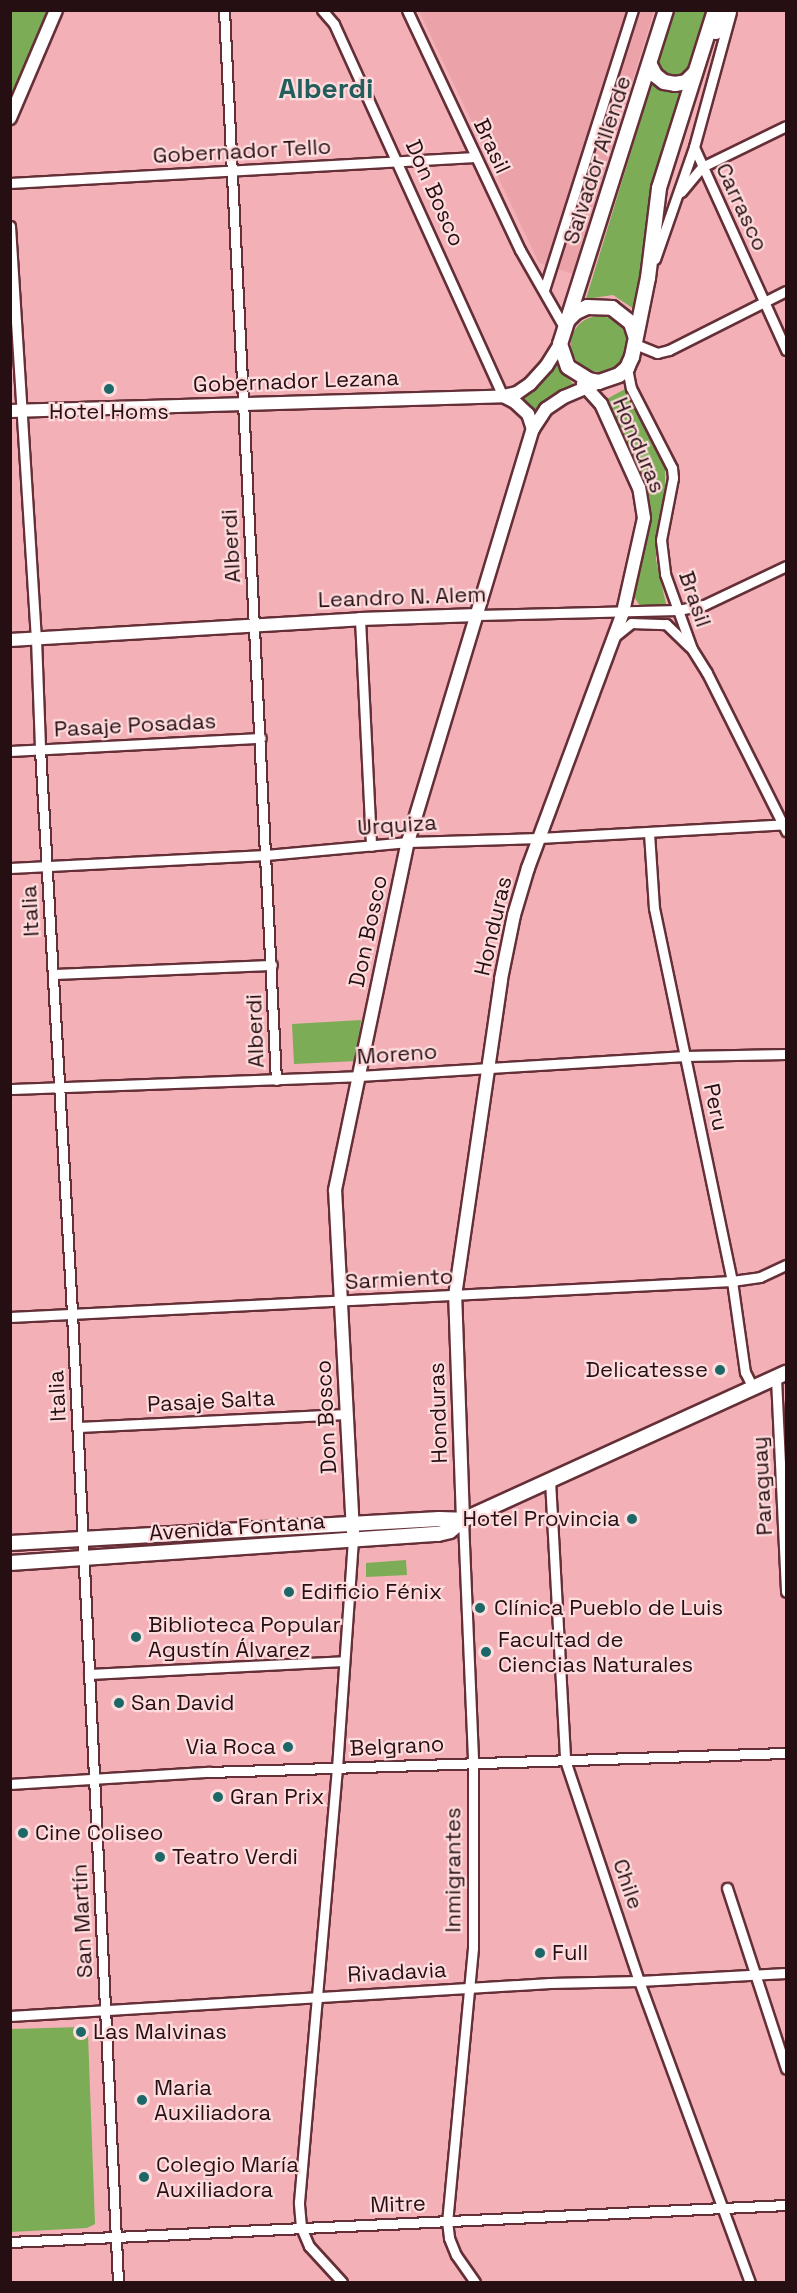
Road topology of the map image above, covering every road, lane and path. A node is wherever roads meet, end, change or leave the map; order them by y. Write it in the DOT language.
graph roads {
  1 [pos="56,10"];
  2 [pos="224,10"];
  3 [pos="322,10"];
  4 [pos="336,10"];
  5 [pos="633,10"];
  6 [pos="666,10"];
  7 [pos="715,10"];
  8 [pos="726,10"];
  9 [pos="731,10"];
  10 [pos="406,11"];
  11 [pos="334,24"];
  12 [pos="650,65"];
  13 [pos="695,75"];
  14 [pos="10,118"];
  15 [pos="786,126"];
  16 [pos="694,147"];
  17 [pos="476,157"];
  18 [pos="398,162"];
  19 [pos="702,167"];
  20 [pos="233,171"];
  21 [pos="10,183"];
  22 [pos="678,196"];
  23 [pos="10,226"];
  24 [pos="648,278"];
  25 [pos="544,290"];
  26 [pos="786,291"];
  27 [pos="764,302"];
  28 [pos="566,324"];
  29 [pos="635,340"];
  30 [pos="560,344"];
  31 [pos="786,350"];
  32 [pos="627,368"];
  33 [pos="577,375"];
  34 [pos="599,382"];
  35 [pos="586,388"];
  36 [pos="503,396"];
  37 [pos="243,404"];
  38 [pos="15,411"];
  39 [pos="533,429"];
  40 [pos="786,566"];
  41 [pos="678,610"];
  42 [pos="623,612"];
  43 [pos="478,615"];
  44 [pos="360,619"];
  45 [pos="254,625"];
  46 [pos="614,637"];
  47 [pos="36,638"];
  48 [pos="10,640"];
  49 [pos="692,649"];
  50 [pos="261,738"];
  51 [pos="40,749"];
  52 [pos="10,751"];
  53 [pos="786,827"];
  54 [pos="649,833"];
  55 [pos="539,838"];
  56 [pos="408,842"];
  57 [pos="371,846"];
  58 [pos="266,855"];
  59 [pos="48,866"];
  60 [pos="10,868"];
  61 [pos="272,965"];
  62 [pos="53,974"];
  63 [pos="786,1054"];
  64 [pos="685,1056"];
  65 [pos="489,1067"];
  66 [pos="359,1076"];
  67 [pos="276,1080"];
  68 [pos="58,1085"];
  69 [pos="10,1089"];
  70 [pos="786,1265"];
  71 [pos="732,1281"];
  72 [pos="455,1296"];
  73 [pos="340,1301"];
  74 [pos="72,1313"];
  75 [pos="10,1317"];
  76 [pos="781,1375"];
  77 [pos="753,1388"];
  78 [pos="347,1414"];
  79 [pos="78,1427"];
  80 [pos="550,1480"];
  81 [pos="463,1520"];
  82 [pos="352,1524"];
  83 [pos="82,1538"];
  84 [pos="353,1541"];
  85 [pos="10,1543"];
  86 [pos="83,1558"];
  87 [pos="10,1563"];
  88 [pos="786,1577"];
  89 [pos="786,1592"];
  90 [pos="344,1661"];
  91 [pos="89,1674"];
  92 [pos="786,1753"];
  93 [pos="566,1760"];
  94 [pos="472,1762"];
  95 [pos="337,1768"];
  96 [pos="95,1780"];
  97 [pos="10,1784"];
  98 [pos="727,1888"];
  99 [pos="786,1973"];
  100 [pos="754,1974"];
  101 [pos="639,1981"];
  102 [pos="471,1988"];
  103 [pos="317,1996"];
  104 [pos="105,2011"];
  105 [pos="10,2016"];
  106 [pos="786,2069"];
  107 [pos="786,2205"];
  108 [pos="723,2208"];
  109 [pos="447,2221"];
  110 [pos="301,2227"];
  111 [pos="116,2237"];
  112 [pos="10,2242"];
  113 [pos="118,2283"];
  114 [pos="342,2283"];
  115 [pos="475,2283"];
  116 [pos="750,2283"];
  1 -- 14 [label="street"];
  2 -- 20 [label="street, Alberdi"];
  3 -- 11 [label="street, Don Bosco"];
  4 -- 11 [label="street"];
  5 -- 25 [label="street, Salvador Allende"];
  6 -- 12 [label="main road, Salvador Allende"];
  7 -- 13 [label="main road"];
  8 -- 13 [label="main road"];
  9 -- 16 [label="street"];
  10 -- 17 [label="street, Brasil"];
  11 -- 18 [label="street, Don Bosco"];
  12 -- 13 [label="main road"];
  12 -- 28 [label="main road, Salvador Allende"];
  13 -- 24 [label="main road"];
  15 -- 19 [label="street"];
  16 -- 19 [label="street, Carrasco"];
  16 -- 22 [label="street"];
  17 -- 18 [label="street, Gobernador Tello"];
  17 -- 25 [label="street, Brasil"];
  18 -- 20 [label="street, Gobernador Tello"];
  18 -- 36 [label="street, Don Bosco"];
  19 -- 22 [label="street"];
  19 -- 27 [label="street, Carrasco"];
  20 -- 21 [label="street, Gobernador Tello"];
  20 -- 37 [label="street, Alberdi"];
  22 -- 24 [label="street"];
  23 -- 38 [label="street, Italia"];
  24 -- 29 [label="main road"];
  25 -- 28 [label="street, Brasil"];
  26 -- 27 [label="street"];
  27 -- 29 [label="street"];
  27 -- 31 [label="street, Carrasco"];
  28 -- 29 [label="main road"];
  28 -- 30 [label="main road, Salvador Allende"];
  29 -- 32 [label="main road"];
  30 -- 33 [label="main road"];
  30 -- 36 [label="street, Gobernador Lezana"];
  32 -- 34 [label="main road"];
  32 -- 41 [label="street, Brasil"];
  33 -- 34 [label="main road"];
  33 -- 35 [label="street, Honduras"];
  34 -- 35 [label="street, Don Bosco"];
  35 -- 39 [label="street, Don Bosco"];
  35 -- 42 [label="street, Honduras"];
  36 -- 37 [label="street, Gobernador Lezana"];
  36 -- 39 [label="street"];
  37 -- 38 [label="street, Gobernador Lezana"];
  37 -- 45 [label="street, Alberdi"];
  38 -- 47 [label="street, Italia"];
  39 -- 43 [label="street, Don Bosco"];
  40 -- 41 [label="street, Leandro N. Alem"];
  41 -- 42 [label="street, Leandro N. Alem"];
  41 -- 49 [label="street, Brasil"];
  42 -- 43 [label="street, Leandro N. Alem"];
  42 -- 46 [label="street, Honduras"];
  43 -- 44 [label="street, Leandro N. Alem"];
  43 -- 56 [label="street, Don Bosco"];
  44 -- 45 [label="street, Leandro N. Alem"];
  44 -- 57 [label="street"];
  45 -- 47 [label="street, Leandro N. Alem"];
  45 -- 50 [label="street, Alberdi"];
  46 -- 49 [label="street"];
  46 -- 55 [label="street, Honduras"];
  47 -- 48 [label="street, Leandro N. Alem"];
  47 -- 51 [label="street, Italia"];
  49 -- 53 [label="street, Brasil"];
  50 -- 51 [label="street, Pasaje Posadas"];
  50 -- 58 [label="street, Alberdi"];
  51 -- 52 [label="street, Pasaje Posadas"];
  51 -- 59 [label="street, Italia"];
  53 -- 54 [label="street, Urquiza"];
  54 -- 55 [label="street, Urquiza"];
  54 -- 64 [label="street, Peru"];
  55 -- 56 [label="street, Urquiza"];
  55 -- 65 [label="street, Honduras"];
  56 -- 57 [label="street, Urquiza"];
  56 -- 66 [label="street, Don Bosco"];
  57 -- 58 [label="street, Urquiza"];
  58 -- 59 [label="street, Urquiza"];
  58 -- 61 [label="street, Alberdi"];
  59 -- 60 [label="street, Urquiza"];
  59 -- 62 [label="street, Italia"];
  61 -- 62 [label="street"];
  61 -- 67 [label="street, Alberdi"];
  62 -- 68 [label="street, Italia"];
  63 -- 64 [label="street, Moreno"];
  64 -- 65 [label="street, Moreno"];
  64 -- 71 [label="street, Peru"];
  65 -- 66 [label="street, Moreno"];
  65 -- 72 [label="street, Honduras"];
  66 -- 67 [label="street, Moreno"];
  66 -- 73 [label="street, Don Bosco"];
  67 -- 68 [label="street, Moreno"];
  68 -- 69 [label="street, Moreno"];
  68 -- 74 [label="street, Italia"];
  70 -- 71 [label="street, Sarmiento"];
  71 -- 72 [label="street, Sarmiento"];
  71 -- 77 [label="street, Peru"];
  72 -- 73 [label="street, Sarmiento"];
  72 -- 81 [label="street, Honduras"];
  73 -- 74 [label="street, Sarmiento"];
  73 -- 78 [label="street, Don Bosco"];
  74 -- 75 [label="street, Sarmiento"];
  74 -- 79 [label="street, Italia"];
  76 -- 77 [label="main road, Avenida Fontana"];
  76 -- 88 [label="street, Paraguay"];
  77 -- 80 [label="main road, Avenida Fontana"];
  78 -- 79 [label="street, Pasaje Salta"];
  78 -- 82 [label="street, Don Bosco"];
  79 -- 83 [label="street, Italia"];
  80 -- 81 [label="main road, Avenida Fontana"];
  80 -- 93 [label="street, Chile"];
  81 -- 82 [label="main road, Avenida Fontana"];
  81 -- 84 [label="main road, Avenida Fontana"];
  81 -- 94 [label="street, Inmigrantes"];
  82 -- 83 [label="main road, Avenida Fontana"];
  82 -- 84 [label="street, Don Bosco"];
  83 -- 85 [label="main road, Avenida Fontana"];
  83 -- 86 [label="street, Italia"];
  84 -- 86 [label="main road, Avenida Fontana"];
  84 -- 90 [label="street"];
  86 -- 87 [label="main road, Avenida Fontana"];
  86 -- 91 [label="street, San Martín"];
  88 -- 89 [label="street, Paraguay"];
  90 -- 91 [label="street"];
  90 -- 95 [label="street"];
  91 -- 96 [label="street, San Martín"];
  92 -- 93 [label="street, Belgrano"];
  93 -- 94 [label="street, Belgrano"];
  93 -- 101 [label="street, Chile"];
  94 -- 95 [label="street, Belgrano"];
  94 -- 102 [label="street, Inmigrantes"];
  95 -- 96 [label="street, Belgrano"];
  95 -- 103 [label="street"];
  96 -- 97 [label="street, Belgrano"];
  96 -- 104 [label="street, San Martín"];
  98 -- 100 [label="street"];
  99 -- 100 [label="street, Rivadavia"];
  100 -- 101 [label="street, Rivadavia"];
  100 -- 106 [label="street"];
  101 -- 102 [label="street, Rivadavia"];
  101 -- 108 [label="street, Chile"];
  102 -- 103 [label="street, Rivadavia"];
  102 -- 109 [label="street, Inmigrantes"];
  103 -- 104 [label="street, Rivadavia"];
  103 -- 110 [label="street"];
  104 -- 105 [label="street, Rivadavia"];
  104 -- 111 [label="street, San Martín"];
  107 -- 108 [label="street, Mitre"];
  108 -- 109 [label="street, Mitre"];
  108 -- 116 [label="street, Chile"];
  109 -- 110 [label="street, Mitre"];
  109 -- 115 [label="street, Inmigrantes"];
  110 -- 111 [label="street, Mitre"];
  110 -- 114 [label="street"];
  111 -- 112 [label="street, Mitre"];
  111 -- 113 [label="street, San Martín"];
}
